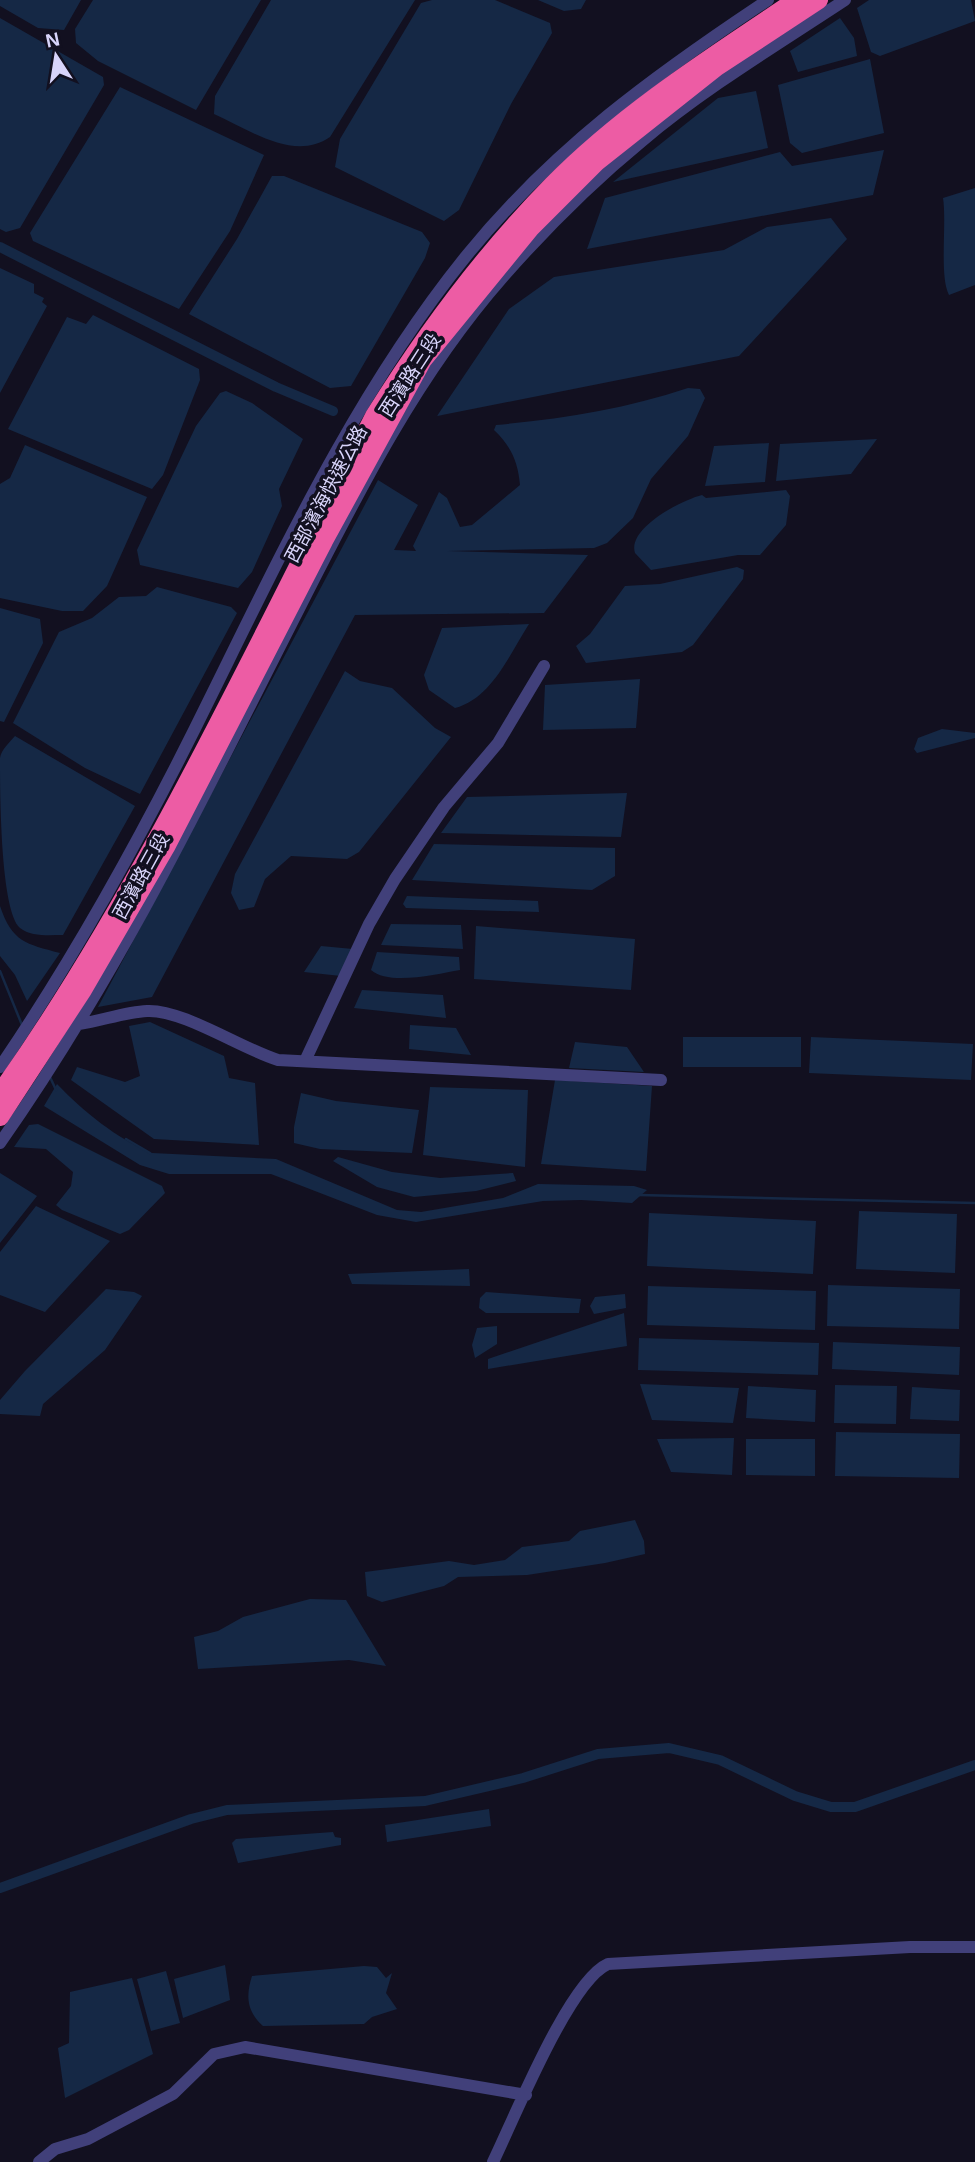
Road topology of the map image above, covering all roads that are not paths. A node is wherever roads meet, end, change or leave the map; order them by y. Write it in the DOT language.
graph roads {
  1 [pos="768,0"];
  2 [pos="796,0"];
  3 [pos="820,0"];
  4 [pos="845,0"];
  5 [pos="544,666"];
  6 [pos="79,1024"];
  7 [pos="42,1044"];
  8 [pos="305,1061"];
  9 [pos="0,1067"];
  10 [pos="23,1072"];
  11 [pos="661,1080"];
  12 [pos="0,1093"];
  13 [pos="0,1117"];
  14 [pos="0,1143"];
  15 [pos="975,1947"];
  16 [pos="526,2095"];
  17 [pos="40,2162"];
  18 [pos="493,2162"];
  1 -- 7 [label="street, 西濱路三段"];
  2 -- 7 [label="highway, 西部濱海快速公路"];
  3 -- 7 [label="highway, 西部濱海快速公路"];
  4 -- 6 [label="street, 西濱路三段"];
  5 -- 8 [label="street"];
  6 -- 7 [label="street, 西濱路三段"];
  6 -- 8 [label="street"];
  7 -- 10 [label="highway, 西部濱海快速公路"];
  7 -- 10 [label="street, 西濱路三段"];
  8 -- 11 [label="street"];
  9 -- 10 [label="street, 西濱路三段"];
  10 -- 12 [label="highway, 西部濱海快速公路"];
  10 -- 13 [label="highway, 西部濱海快速公路"];
  10 -- 14 [label="street, 西濱路三段"];
  15 -- 16 [label="street"];
  16 -- 17 [label="street"];
  16 -- 18 [label="street"];
}
